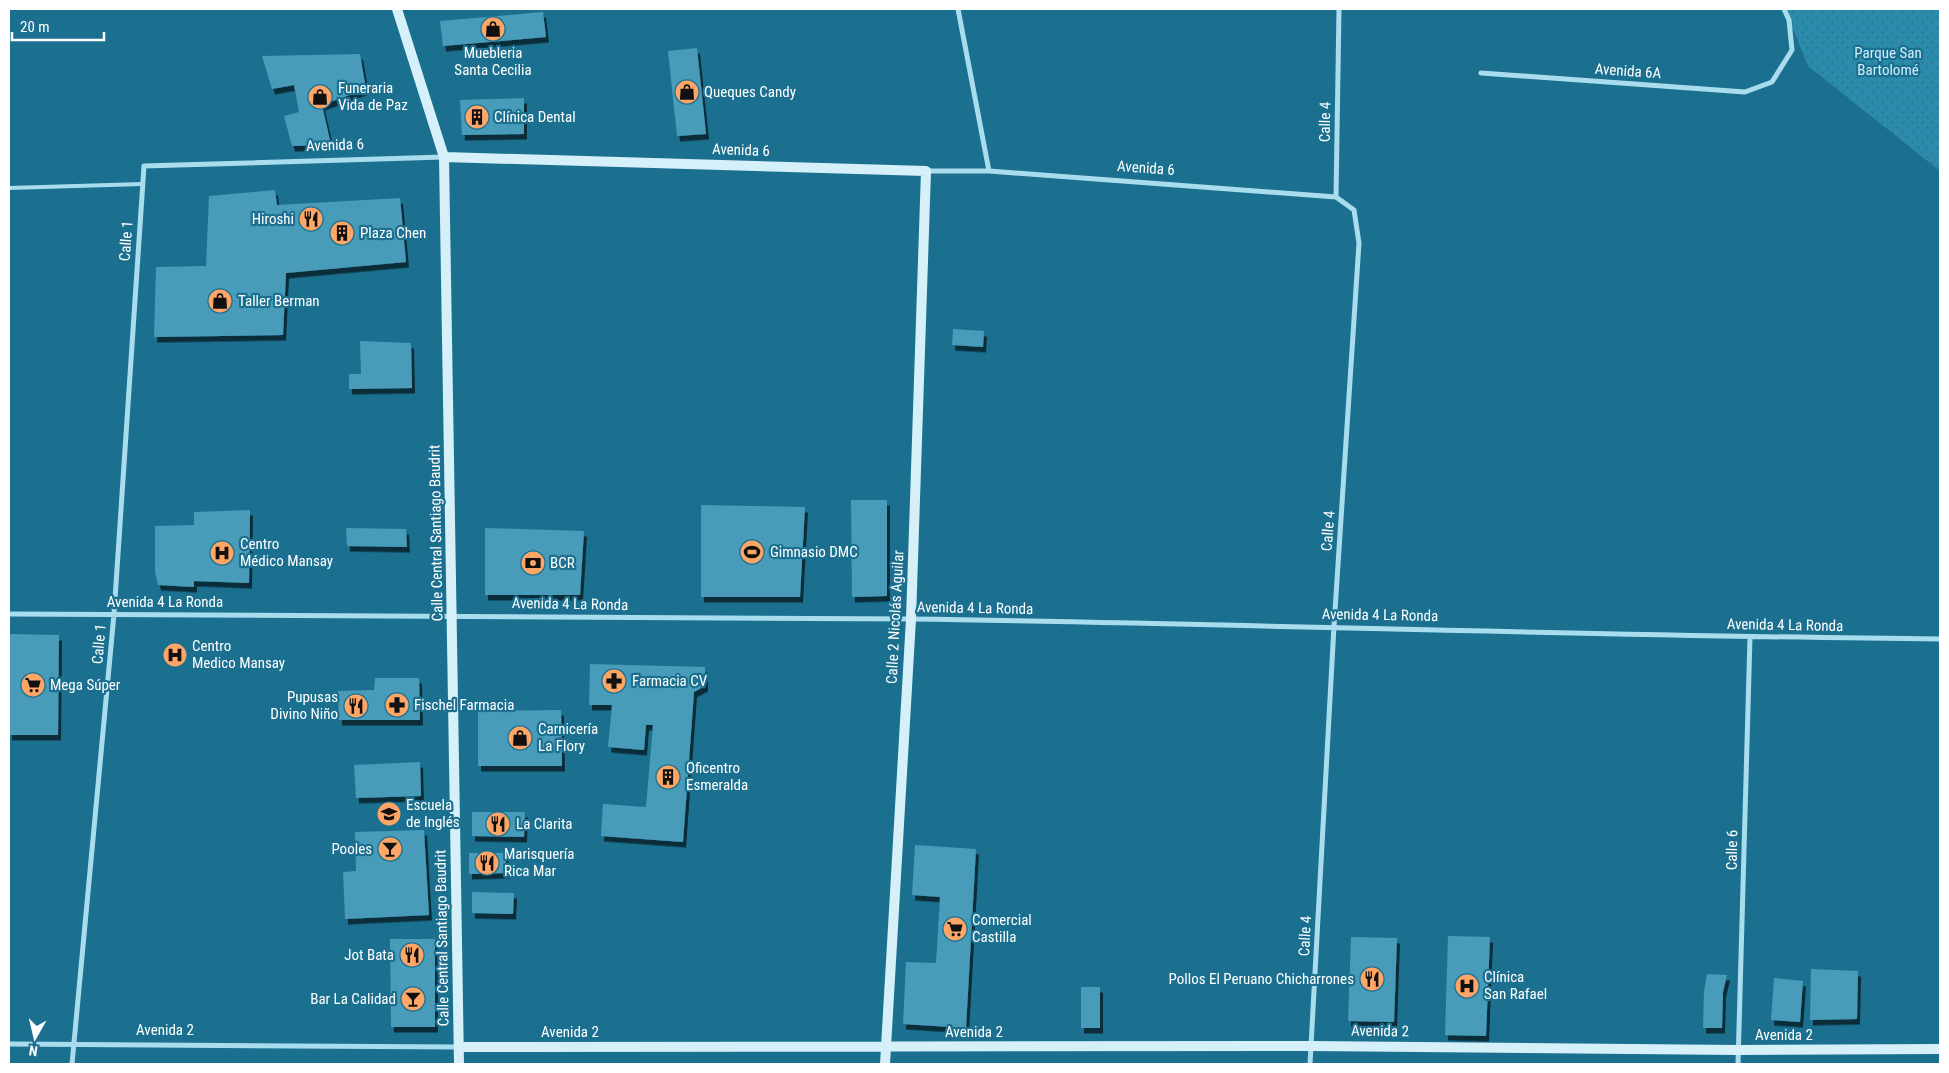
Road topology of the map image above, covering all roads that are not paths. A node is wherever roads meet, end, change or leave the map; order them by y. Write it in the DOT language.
graph roads {
  1 [pos="397,9"];
  2 [pos="958,9"];
  3 [pos="1339,9"];
  4 [pos="1784,9"];
  5 [pos="1481,73"];
  6 [pos="444,157"];
  7 [pos="144,166"];
  8 [pos="926,171"];
  9 [pos="989,171"];
  10 [pos="142,184"];
  11 [pos="9,188"];
  12 [pos="1336,197"];
  13 [pos="9,614"];
  14 [pos="114,614"];
  15 [pos="453,615"];
  16 [pos="910,619"];
  17 [pos="1334,626"];
  18 [pos="1750,637"];
  19 [pos="1940,639"];
  20 [pos="9,1044"];
  21 [pos="74,1044"];
  22 [pos="459,1046"];
  23 [pos="1311,1046"];
  24 [pos="886,1047"];
  25 [pos="1940,1049"];
  26 [pos="1739,1050"];
  27 [pos="72,1064"];
  28 [pos="459,1064"];
  29 [pos="885,1064"];
  30 [pos="1310,1064"];
  31 [pos="1738,1064"];
  1 -- 6 [label="main road, Calle Central Santiago Baudrit"];
  2 -- 9 [label="street"];
  3 -- 12 [label="street, Calle 4"];
  4 -- 5 [label="street, Avenida 6A"];
  6 -- 7 [label="street, Avenida 6"];
  6 -- 8 [label="main road, Avenida 6"];
  6 -- 15 [label="main road, Calle Central Santiago Baudrit"];
  7 -- 10 [label="street, Calle 1"];
  8 -- 9 [label="street, Avenida 6"];
  8 -- 16 [label="main road, Calle 2 Nicolás Aguilar"];
  9 -- 12 [label="street, Avenida 6"];
  10 -- 11 [label="lane"];
  10 -- 14 [label="street, Calle 1"];
  12 -- 17 [label="street, Calle 4"];
  13 -- 14 [label="street, Avenida 4 La Ronda"];
  14 -- 15 [label="street, Avenida 4 La Ronda"];
  14 -- 21 [label="street, Calle 1"];
  15 -- 16 [label="street, Avenida 4 La Ronda"];
  15 -- 22 [label="main road, Calle Central Santiago Baudrit"];
  16 -- 17 [label="street, Avenida 4 La Ronda"];
  16 -- 24 [label="main road, Calle 2 Nicolás Aguilar"];
  17 -- 18 [label="street, Avenida 4 La Ronda"];
  17 -- 23 [label="street, Calle 4"];
  18 -- 19 [label="street, Avenida 4 La Ronda"];
  18 -- 26 [label="street, Calle 6"];
  20 -- 21 [label="street, Avenida 2"];
  21 -- 22 [label="street, Avenida 2"];
  21 -- 27 [label="street, Calle 1"];
  22 -- 24 [label="main road, Avenida 2"];
  22 -- 28 [label="main road, Calle Central Santiago Baudrit"];
  23 -- 24 [label="main road, Avenida 2"];
  23 -- 26 [label="main road, Avenida 2"];
  23 -- 30 [label="street, Calle 4"];
  24 -- 29 [label="main road, Calle 2 Nicolás Aguilar"];
  25 -- 26 [label="main road, Avenida 2"];
  26 -- 31 [label="street, Calle 6"];
}
